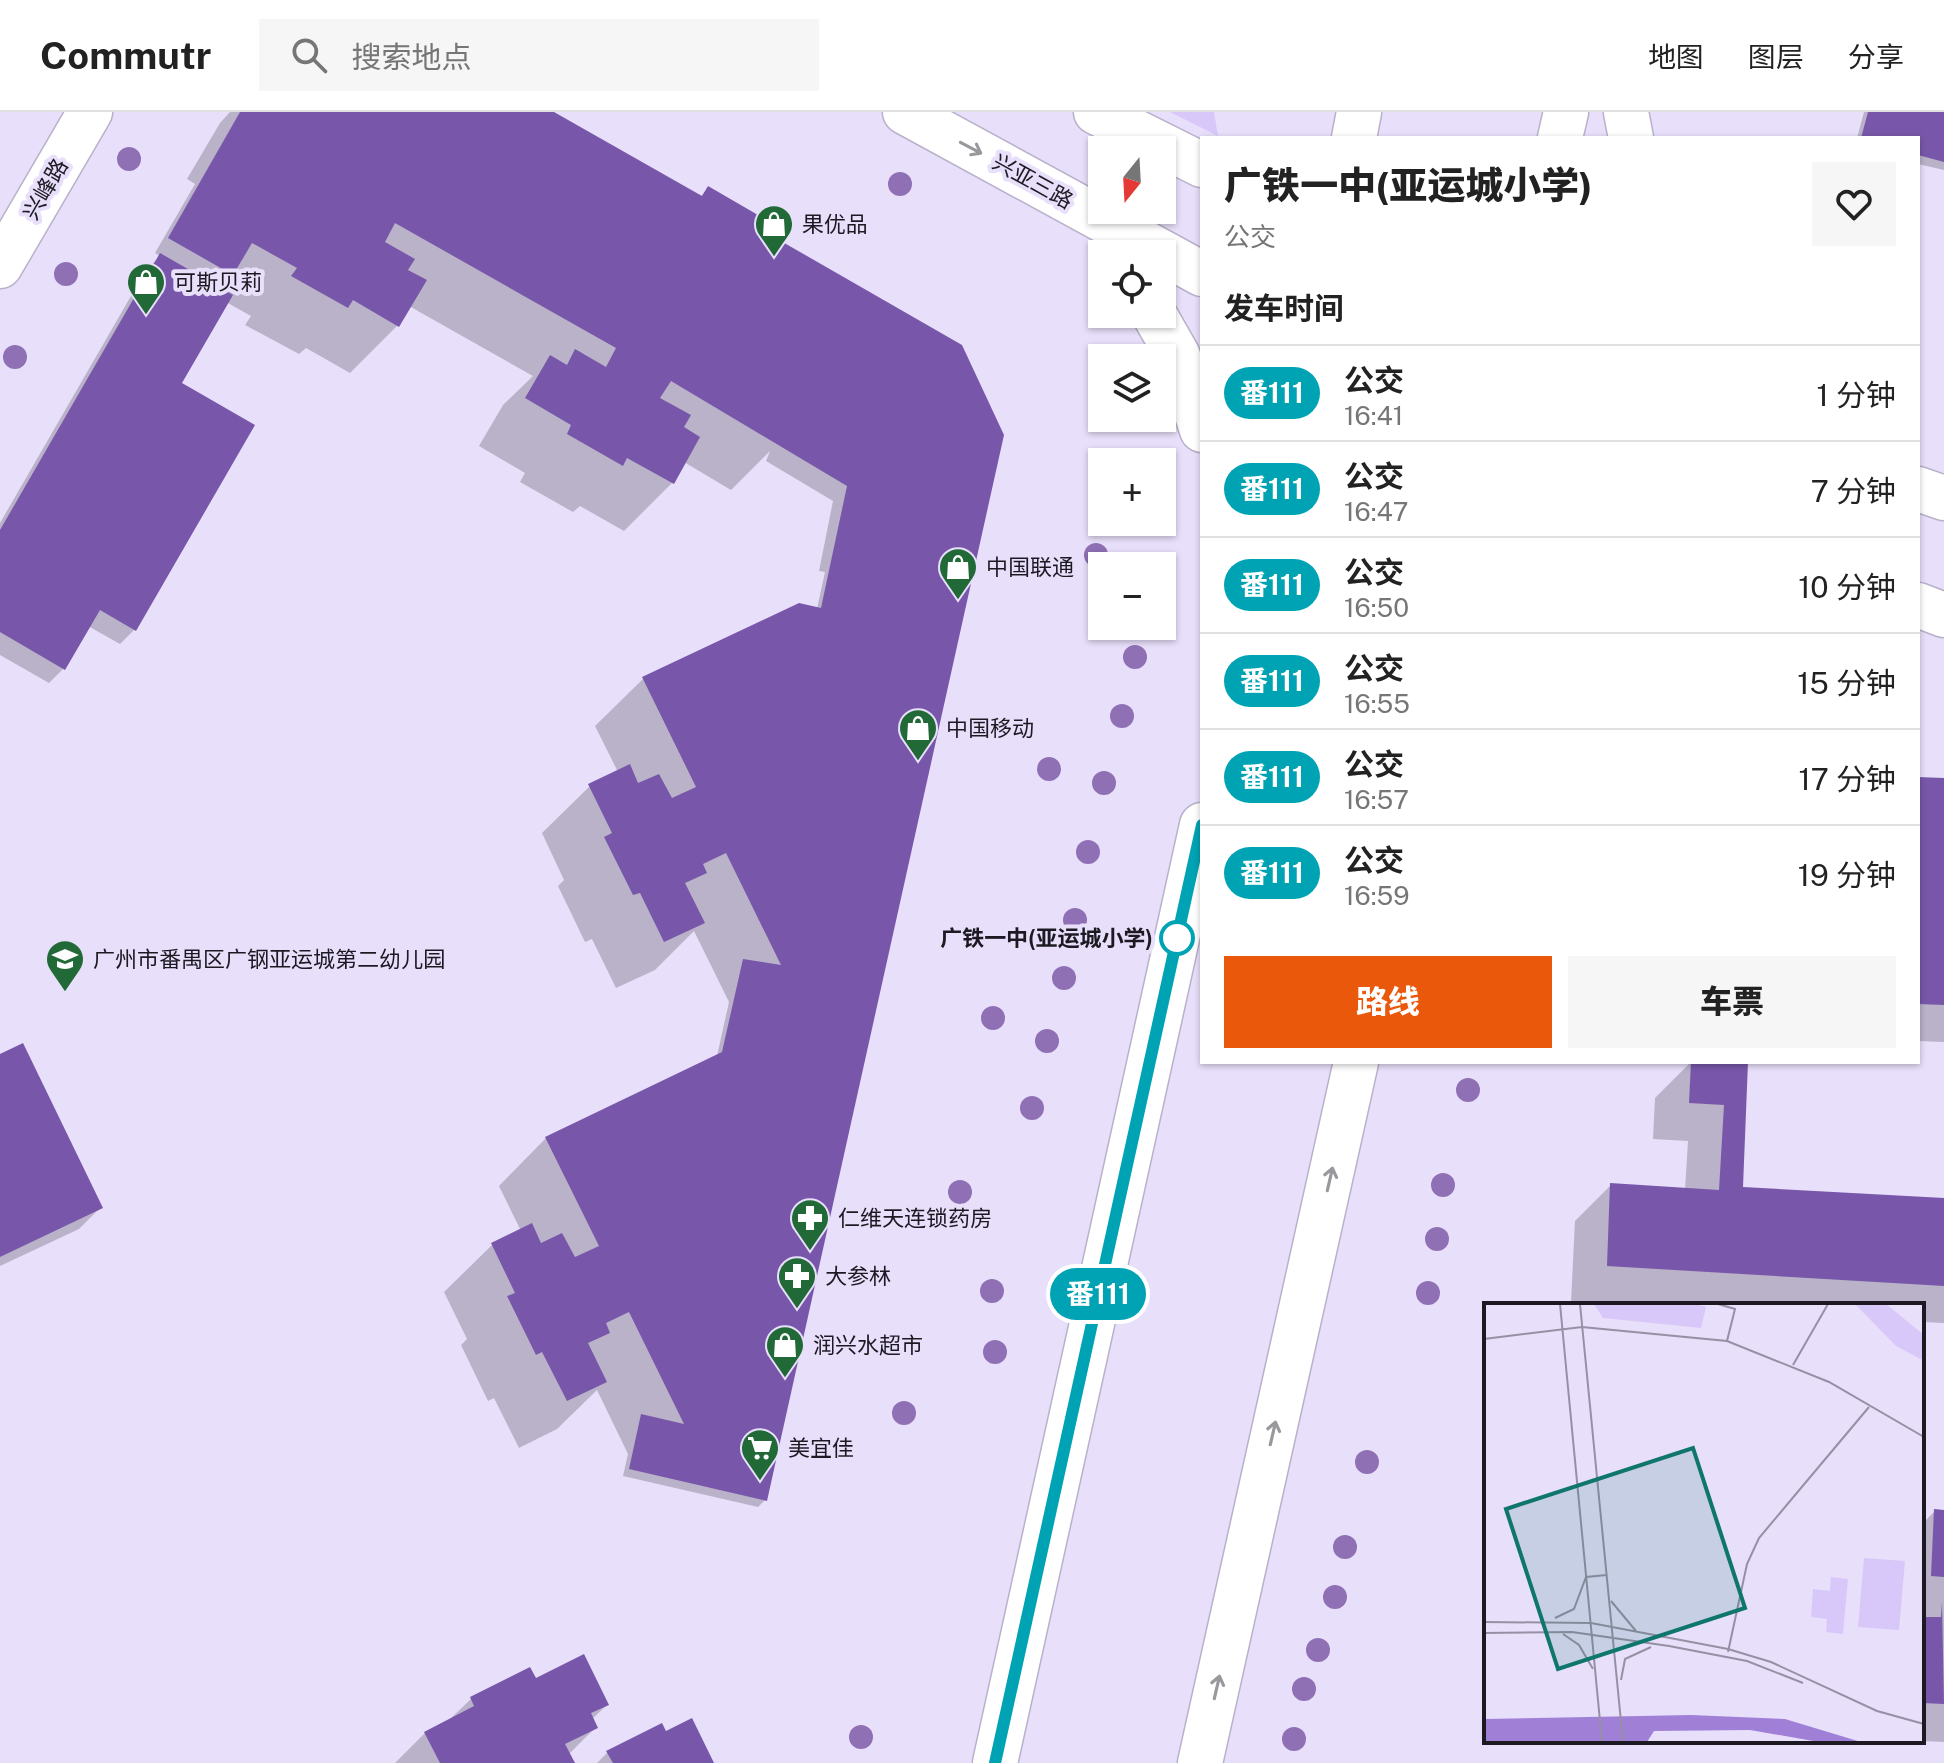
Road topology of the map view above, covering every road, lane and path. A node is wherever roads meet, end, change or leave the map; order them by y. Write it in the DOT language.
graph roads {
  1 [pos="90,112"];
  2 [pos="905,112"];
  3 [pos="1096,112"];
  4 [pos="1359,112"];
  5 [pos="1566,112"];
  6 [pos="1626,112"];
  7 [pos="1354,136"];
  8 [pos="1560,136"];
  9 [pos="1631,136"];
  10 [pos="1200,164"];
  11 [pos="1038,184"];
  12 [pos="1108,240"];
  13 [pos="0,266"];
  14 [pos="1200,273"];
  15 [pos="1162,328"];
  16 [pos="1200,424"];
  17 [pos="1920,490"];
  18 [pos="1944,498"];
  19 [pos="1920,606"];
  20 [pos="1944,615"];
  21 [pos="1920,621"];
  22 [pos="1944,627"];
  23 [pos="1200,842"];
  24 [pos="1356,1064"];
  25 [pos="995,1763"];
  26 [pos="1200,1763"];
  1 -- 13 [label="street, 兴峰路"];
  2 -- 11 [label="street, 兴亚三路, one-way"];
  3 -- 10 [label="street"];
  4 -- 7 [label="street"];
  5 -- 8 [label="street"];
  6 -- 9 [label="street"];
  11 -- 12 [label="street"];
  11 -- 14 [label="street, 兴亚三路"];
  15 -- 16 [label="street"];
  17 -- 18 [label="street"];
  19 -- 20 [label="street"];
  21 -- 22 [label="street"];
  23 -- 25 [label="street"];
  26 -- 24 [label="street, one-way"];
}
